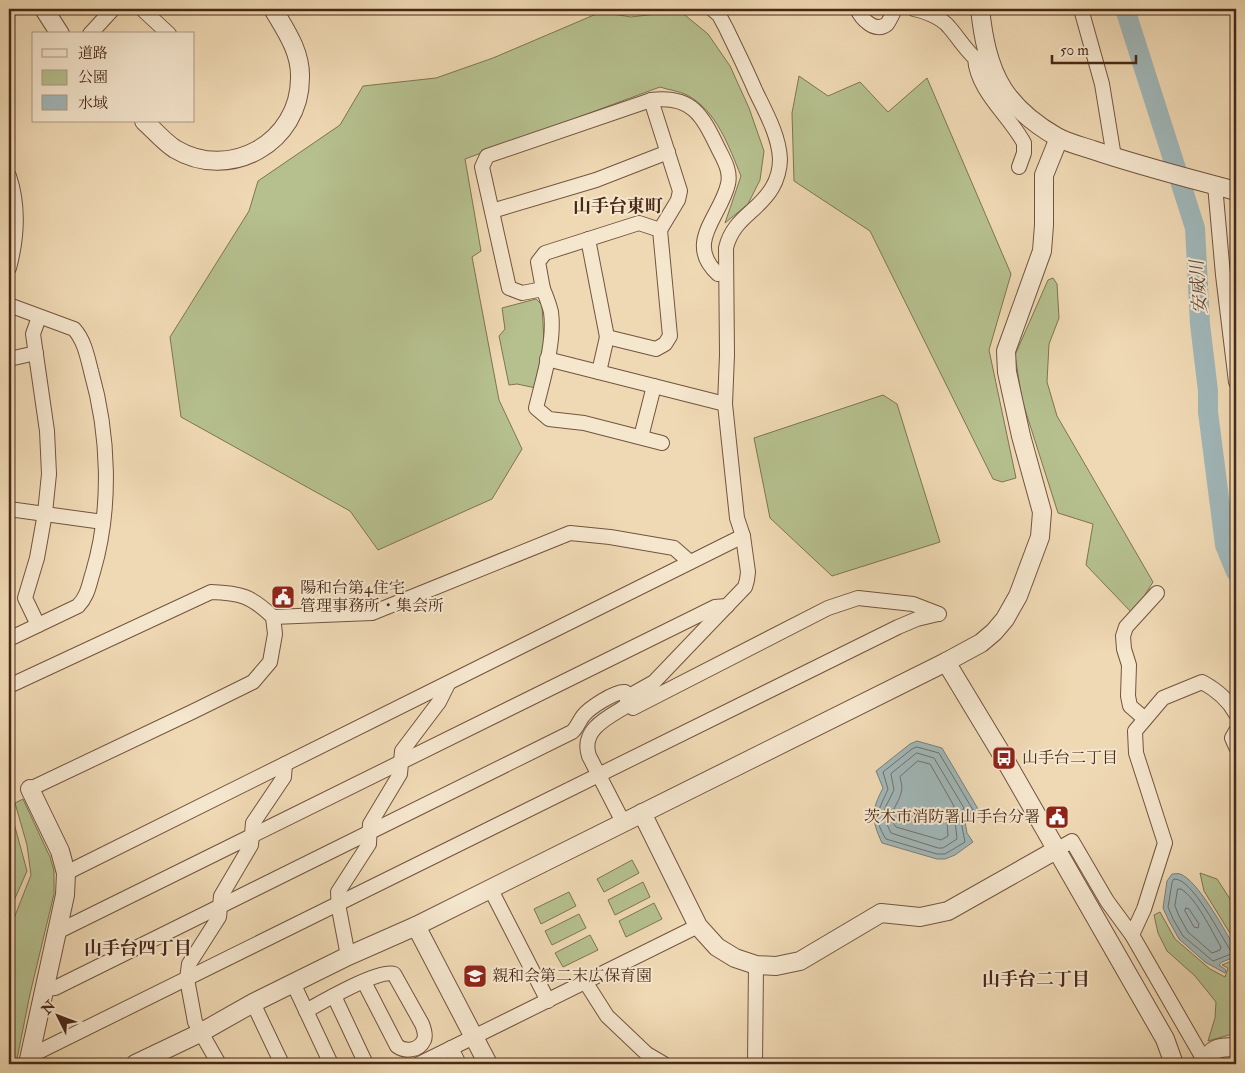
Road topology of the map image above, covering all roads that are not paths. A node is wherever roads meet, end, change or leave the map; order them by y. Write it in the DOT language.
graph roads {
  1 [pos="44,9"];
  2 [pos="113,9"];
  3 [pos="142,9"];
  4 [pos="273,9"];
  5 [pos="712,9"];
  6 [pos="857,9"];
  7 [pos="895,9"];
  8 [pos="914,9"];
  9 [pos="980,9"];
  10 [pos="1080,9"];
  11 [pos="59,32"];
  12 [pos="92,32"];
  13 [pos="167,32"];
  14 [pos="981,57"];
  15 [pos="650,100"];
  16 [pos="145,122"];
  17 [pos="1059,138"];
  18 [pos="668,152"];
  19 [pos="1122,159"];
  20 [pos="1019,168"];
  21 [pos="9,176"];
  22 [pos="1212,184"];
  23 [pos="1236,191"];
  24 [pos="492,211"];
  25 [pos="660,230"];
  26 [pos="588,239"];
  27 [pos="9,268"];
  28 [pos="726,272"];
  29 [pos="544,289"];
  30 [pos="9,305"];
  31 [pos="40,317"];
  32 [pos="607,337"];
  33 [pos="36,354"];
  34 [pos="9,358"];
  35 [pos="547,360"];
  36 [pos="599,372"];
  37 [pos="1236,382"];
  38 [pos="654,386"];
  39 [pos="725,404"];
  40 [pos="641,438"];
  41 [pos="662,443"];
  42 [pos="9,509"];
  43 [pos="45,513"];
  44 [pos="103,522"];
  45 [pos="743,536"];
  46 [pos="690,562"];
  47 [pos="1157,593"];
  48 [pos="727,606"];
  49 [pos="273,617"];
  50 [pos="38,625"];
  51 [pos="9,639"];
  52 [pos="946,662"];
  53 [pos="448,684"];
  54 [pos="9,686"];
  55 [pos="628,700"];
  56 [pos="1236,714"];
  57 [pos="1145,719"];
  58 [pos="1236,731"];
  59 [pos="1236,747"];
  60 [pos="401,761"];
  61 [pos="285,764"];
  62 [pos="599,775"];
  63 [pos="30,789"];
  64 [pos="642,813"];
  65 [pos="623,822"];
  66 [pos="370,833"];
  67 [pos="251,836"];
  68 [pos="1056,850"];
  69 [pos="66,873"];
  70 [pos="490,888"];
  71 [pos="339,903"];
  72 [pos="219,908"];
  73 [pos="416,926"];
  74 [pos="698,926"];
  75 [pos="57,932"];
  76 [pos="1132,935"];
  77 [pos="348,956"];
  78 [pos="756,965"];
  79 [pos="187,979"];
  80 [pos="364,982"];
  81 [pos="293,983"];
  82 [pos="586,983"];
  83 [pos="44,989"];
  84 [pos="334,996"];
  85 [pos="548,1001"];
  86 [pos="253,1003"];
  87 [pos="306,1011"];
  88 [pos="200,1033"];
  89 [pos="474,1036"];
  90 [pos="1236,1047"];
  91 [pos="451,1048"];
  92 [pos="644,1059"];
  93 [pos="29,1060"];
  94 [pos="1203,1062"];
  95 [pos="135,1064"];
  96 [pos="219,1064"];
  97 [pos="282,1064"];
  98 [pos="331,1064"];
  99 [pos="366,1064"];
  100 [pos="419,1064"];
  101 [pos="459,1064"];
  102 [pos="488,1064"];
  103 [pos="664,1064"];
  104 [pos="755,1064"];
  105 [pos="1174,1064"];
  1 -- 11 [label="street"];
  2 -- 12 [label="street"];
  3 -- 13 [label="street"];
  4 -- 16 [label="street"];
  5 -- 28 [label="street"];
  6 -- 7 [label="street"];
  8 -- 14 [label="street"];
  9 -- 14 [label="street"];
  10 -- 19 [label="street"];
  14 -- 17 [label="street"];
  14 -- 20 [label="street"];
  15 -- 18 [label="street"];
  15 -- 24 [label="street"];
  15 -- 28 [label="street"];
  17 -- 19 [label="street"];
  17 -- 52 [label="street"];
  18 -- 24 [label="street"];
  18 -- 25 [label="street"];
  19 -- 22 [label="street"];
  21 -- 27 [label="street"];
  22 -- 23 [label="street"];
  22 -- 37 [label="street"];
  24 -- 29 [label="street"];
  25 -- 26 [label="street"];
  25 -- 32 [label="street"];
  26 -- 29 [label="street"];
  26 -- 32 [label="street"];
  28 -- 39 [label="street"];
  29 -- 35 [label="street"];
  30 -- 31 [label="street"];
  31 -- 33 [label="street"];
  31 -- 44 [label="street"];
  32 -- 36 [label="street"];
  33 -- 34 [label="street"];
  33 -- 43 [label="street"];
  35 -- 36 [label="street"];
  35 -- 40 [label="street"];
  36 -- 38 [label="street"];
  38 -- 39 [label="street"];
  38 -- 40 [label="street"];
  39 -- 45 [label="street"];
  40 -- 41 [label="street"];
  42 -- 43 [label="street"];
  43 -- 44 [label="street"];
  43 -- 50 [label="street"];
  44 -- 50 [label="street"];
  45 -- 46 [label="street"];
  45 -- 48 [label="street"];
  46 -- 49 [label="street"];
  46 -- 53 [label="street"];
  47 -- 57 [label="street"];
  48 -- 55 [label="street"];
  48 -- 60 [label="street"];
  49 -- 54 [label="street"];
  49 -- 63 [label="street"];
  50 -- 51 [label="street"];
  52 -- 64 [label="street"];
  52 -- 68 [label="street"];
  53 -- 60 [label="street"];
  53 -- 61 [label="street"];
  55 -- 62 [label="street"];
  55 -- 62 [label="street"];
  55 -- 66 [label="street"];
  56 -- 57 [label="street"];
  57 -- 76 [label="street"];
  58 -- 59 [label="street"];
  60 -- 66 [label="street"];
  60 -- 67 [label="street"];
  61 -- 67 [label="street"];
  61 -- 69 [label="street"];
  62 -- 65 [label="street"];
  62 -- 71 [label="street"];
  63 -- 69 [label="street"];
  64 -- 65 [label="street"];
  64 -- 74 [label="street"];
  65 -- 70 [label="street"];
  66 -- 71 [label="street"];
  66 -- 72 [label="street"];
  67 -- 72 [label="street"];
  67 -- 75 [label="street"];
  68 -- 76 [label="street"];
  68 -- 78 [label="street"];
  68 -- 105 [label="street"];
  69 -- 75 [label="street"];
  70 -- 73 [label="street"];
  70 -- 85 [label="street"];
  71 -- 77 [label="street"];
  71 -- 79 [label="street"];
  72 -- 79 [label="street"];
  72 -- 83 [label="street"];
  73 -- 77 [label="street"];
  73 -- 89 [label="street"];
  74 -- 78 [label="street"];
  74 -- 82 [label="street"];
  75 -- 83 [label="street"];
  76 -- 94 [label="street"];
  77 -- 81 [label="street"];
  78 -- 104 [label="street"];
  79 -- 88 [label="street"];
  79 -- 93 [label="street"];
  80 -- 80 [label="street"];
  80 -- 84 [label="street"];
  81 -- 86 [label="street"];
  81 -- 87 [label="street"];
  82 -- 85 [label="street"];
  82 -- 92 [label="street"];
  83 -- 93 [label="street"];
  84 -- 87 [label="street"];
  84 -- 99 [label="street"];
  85 -- 89 [label="street"];
  86 -- 88 [label="street"];
  86 -- 97 [label="street"];
  87 -- 98 [label="street"];
  88 -- 95 [label="street"];
  88 -- 96 [label="street"];
  89 -- 91 [label="street"];
  89 -- 102 [label="street"];
  90 -- 94 [label="street"];
  91 -- 100 [label="street"];
  91 -- 101 [label="street"];
  92 -- 103 [label="street"];
}
